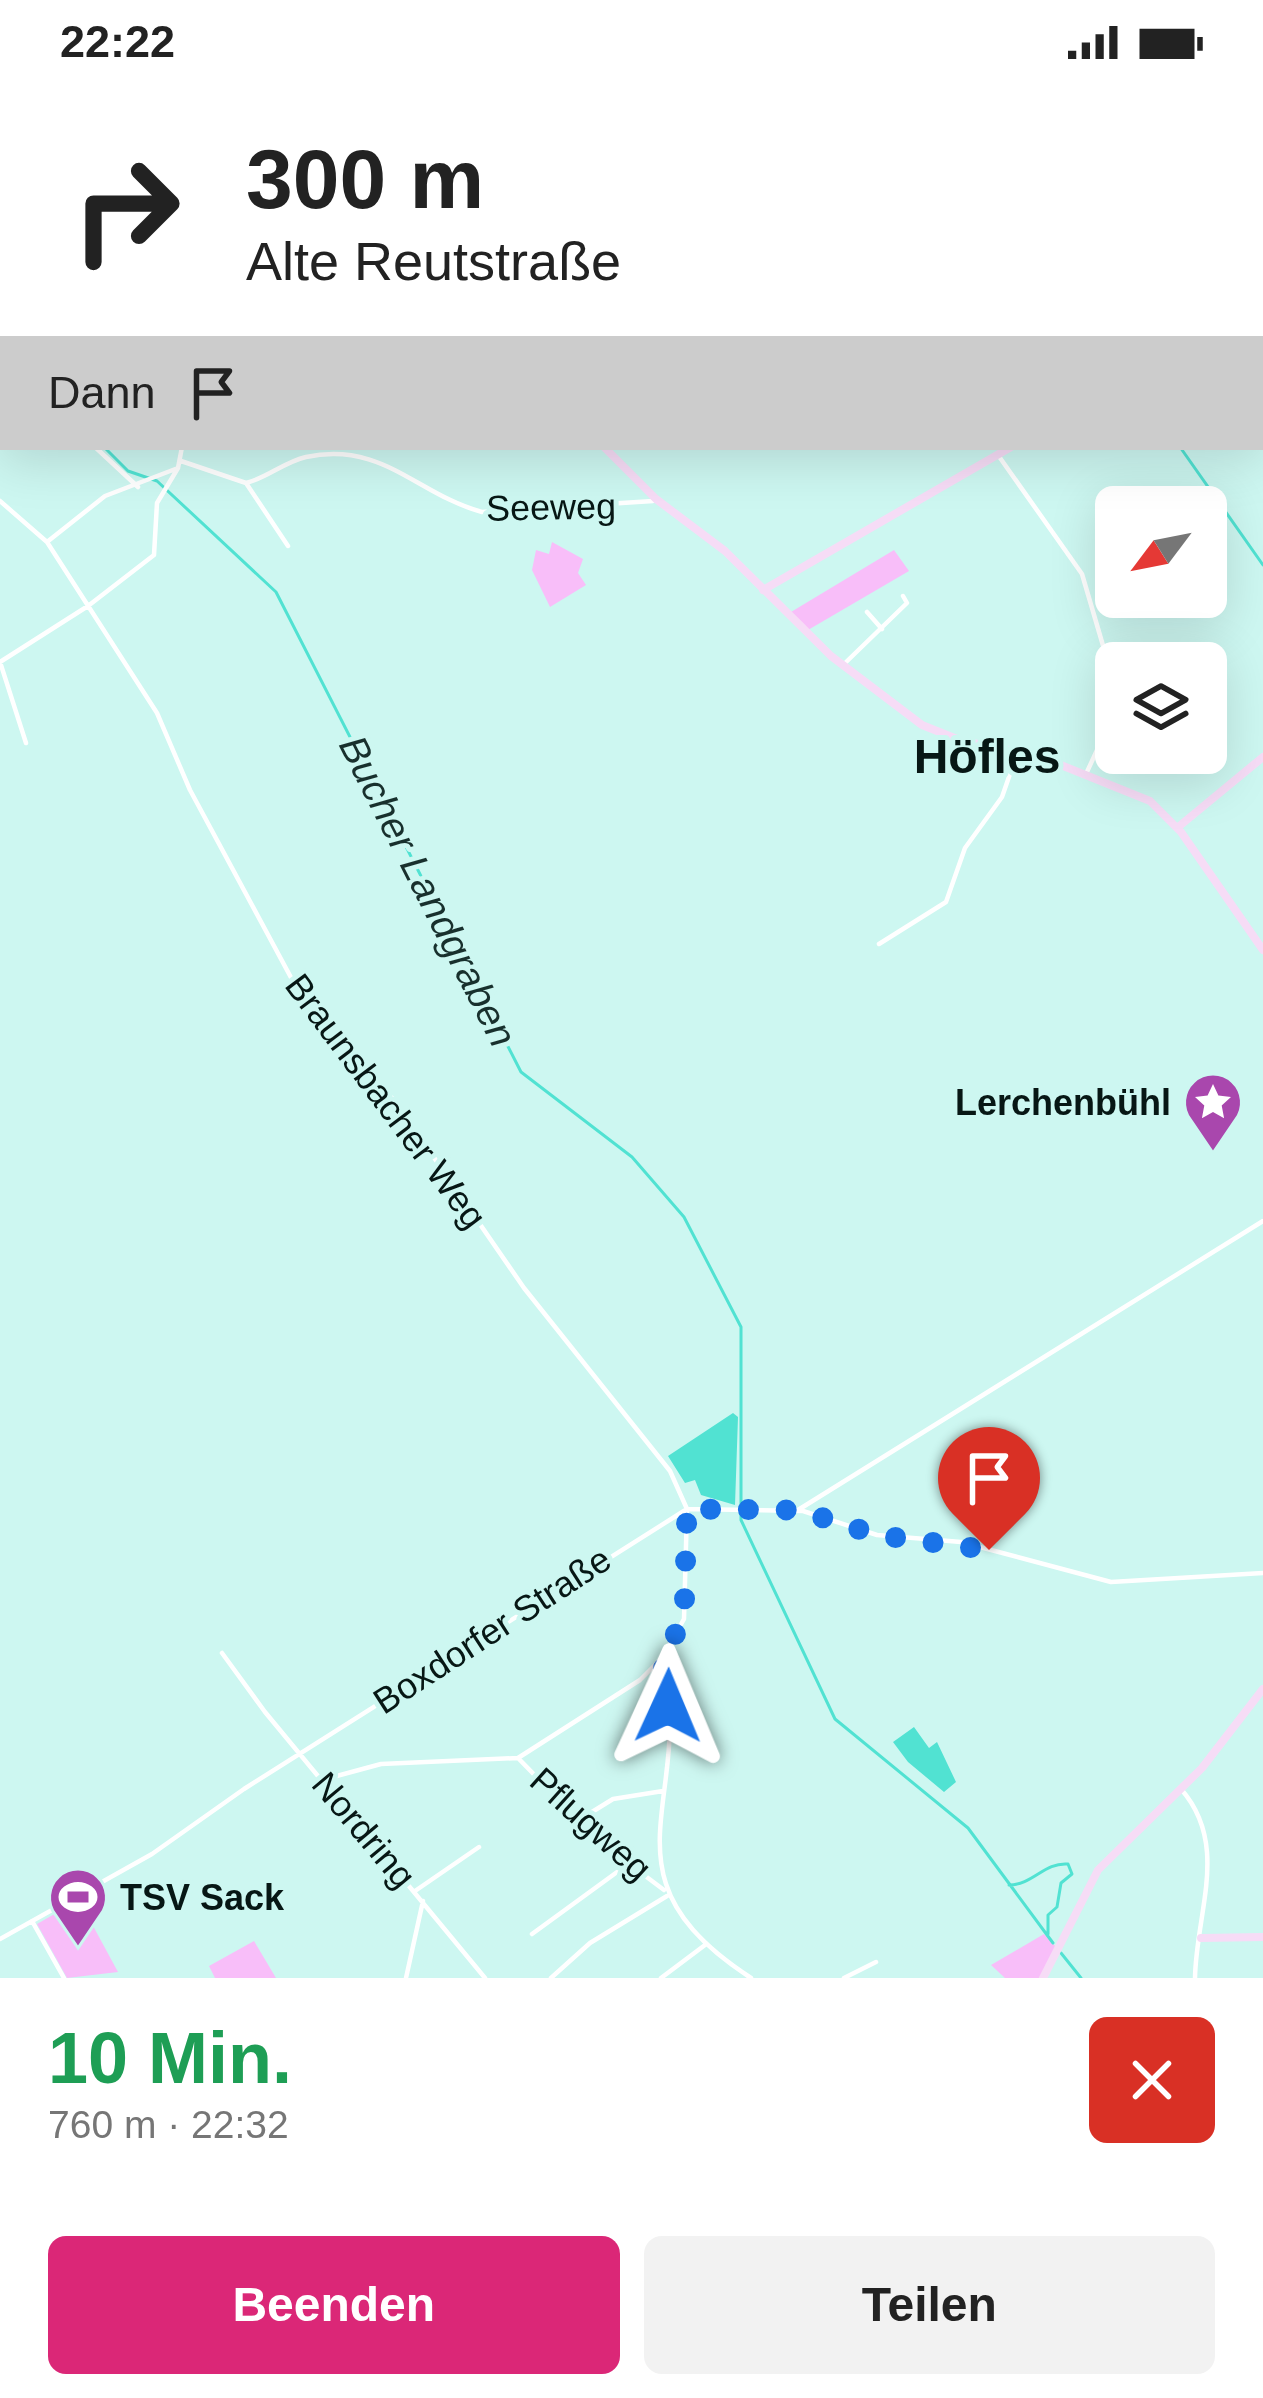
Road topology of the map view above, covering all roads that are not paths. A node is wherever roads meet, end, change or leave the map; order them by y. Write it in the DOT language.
graph roads {
  1 [pos="98,450"];
  2 [pos="182,450"];
  3 [pos="313,450"];
  4 [pos="607,450"];
  5 [pos="1005,450"];
  6 [pos="998,454"];
  7 [pos="310,456"];
  8 [pos="180,464"];
  9 [pos="246,483"];
  10 [pos="138,487"];
  11 [pos="656,499"];
  12 [pos="0,501"];
  13 [pos="47,542"];
  14 [pos="288,546"];
  15 [pos="763,590"];
  16 [pos="902,596"];
  17 [pos="88,606"];
  18 [pos="867,612"];
  19 [pos="882,628"];
  20 [pos="0,662"];
  21 [pos="842,666"];
  22 [pos="26,743"];
  23 [pos="1018,751"];
  24 [pos="1263,757"];
  25 [pos="1086,774"];
  26 [pos="1177,828"];
  27 [pos="879,944"];
  28 [pos="1263,950"];
  29 [pos="1263,1221"];
  30 [pos="687,1509"];
  31 [pos="798,1510"];
  32 [pos="1263,1573"];
  33 [pos="222,1653"];
  34 [pos="662,1658"];
  35 [pos="1263,1689"];
  36 [pos="299,1754"];
  37 [pos="518,1758"];
  38 [pos="322,1780"];
  39 [pos="1181,1789"];
  40 [pos="664,1791"];
  41 [pos="579,1820"];
  42 [pos="478,1846"];
  43 [pos="626,1865"];
  44 [pos="415,1891"];
  45 [pos="665,1893"];
  46 [pos="423,1901"];
  47 [pos="32,1922"];
  48 [pos="532,1934"];
  49 [pos="1263,1937"];
  50 [pos="1201,1938"];
  51 [pos="0,1939"];
  52 [pos="707,1944"];
  53 [pos="876,1962"];
  54 [pos="64,1978"];
  55 [pos="406,1978"];
  56 [pos="485,1978"];
  57 [pos="551,1978"];
  58 [pos="662,1978"];
  59 [pos="752,1978"];
  60 [pos="844,1978"];
  61 [pos="1042,1978"];
  62 [pos="1195,1978"];
  1 -- 10 [label="street"];
  2 -- 8 [label="street"];
  3 -- 7 [label="street"];
  4 -- 11 [label="street"];
  5 -- 6 [label="street"];
  6 -- 15 [label="street"];
  6 -- 25 [label="street"];
  7 -- 9 [label="street, Seeweg"];
  7 -- 11 [label="street, Seeweg"];
  8 -- 9 [label="street"];
  8 -- 10 [label="street"];
  8 -- 17 [label="street"];
  9 -- 14 [label="street"];
  10 -- 13 [label="street"];
  11 -- 15 [label="street"];
  12 -- 13 [label="street, Braunsbacher Weg"];
  13 -- 17 [label="street, Braunsbacher Weg"];
  15 -- 21 [label="street"];
  16 -- 19 [label="street"];
  17 -- 20 [label="street"];
  17 -- 30 [label="street, Braunsbacher Weg"];
  18 -- 19 [label="street"];
  19 -- 21 [label="street"];
  20 -- 22 [label="street"];
  21 -- 23 [label="street"];
  23 -- 25 [label="street"];
  23 -- 27 [label="street"];
  24 -- 26 [label="street"];
  25 -- 26 [label="street"];
  26 -- 28 [label="street"];
  29 -- 31 [label="street"];
  30 -- 31 [label="street"];
  30 -- 34 [label="street"];
  30 -- 36 [label="street, Boxdorfer Straße"];
  31 -- 32 [label="street"];
  33 -- 36 [label="street"];
  34 -- 37 [label="street"];
  34 -- 40 [label="street"];
  35 -- 39 [label="street"];
  36 -- 38 [label="street, Nordring"];
  36 -- 47 [label="street, Boxdorfer Straße"];
  37 -- 38 [label="street"];
  37 -- 41 [label="street, Pflugweg"];
  38 -- 44 [label="street, Nordring"];
  39 -- 50 [label="street"];
  39 -- 61 [label="street"];
  40 -- 41 [label="street"];
  40 -- 45 [label="street"];
  41 -- 43 [label="street, Pflugweg"];
  42 -- 44 [label="street"];
  43 -- 45 [label="street, Pflugweg"];
  43 -- 48 [label="street"];
  44 -- 46 [label="street, Nordring"];
  45 -- 52 [label="street, Pflugweg"];
  45 -- 57 [label="street"];
  46 -- 55 [label="street, Nordring"];
  46 -- 56 [label="street"];
  47 -- 51 [label="street, Boxdorfer Straße"];
  47 -- 54 [label="street"];
  49 -- 50 [label="street"];
  50 -- 62 [label="street"];
  52 -- 58 [label="street"];
  52 -- 59 [label="street, Pflugweg"];
  53 -- 60 [label="street"];
}
